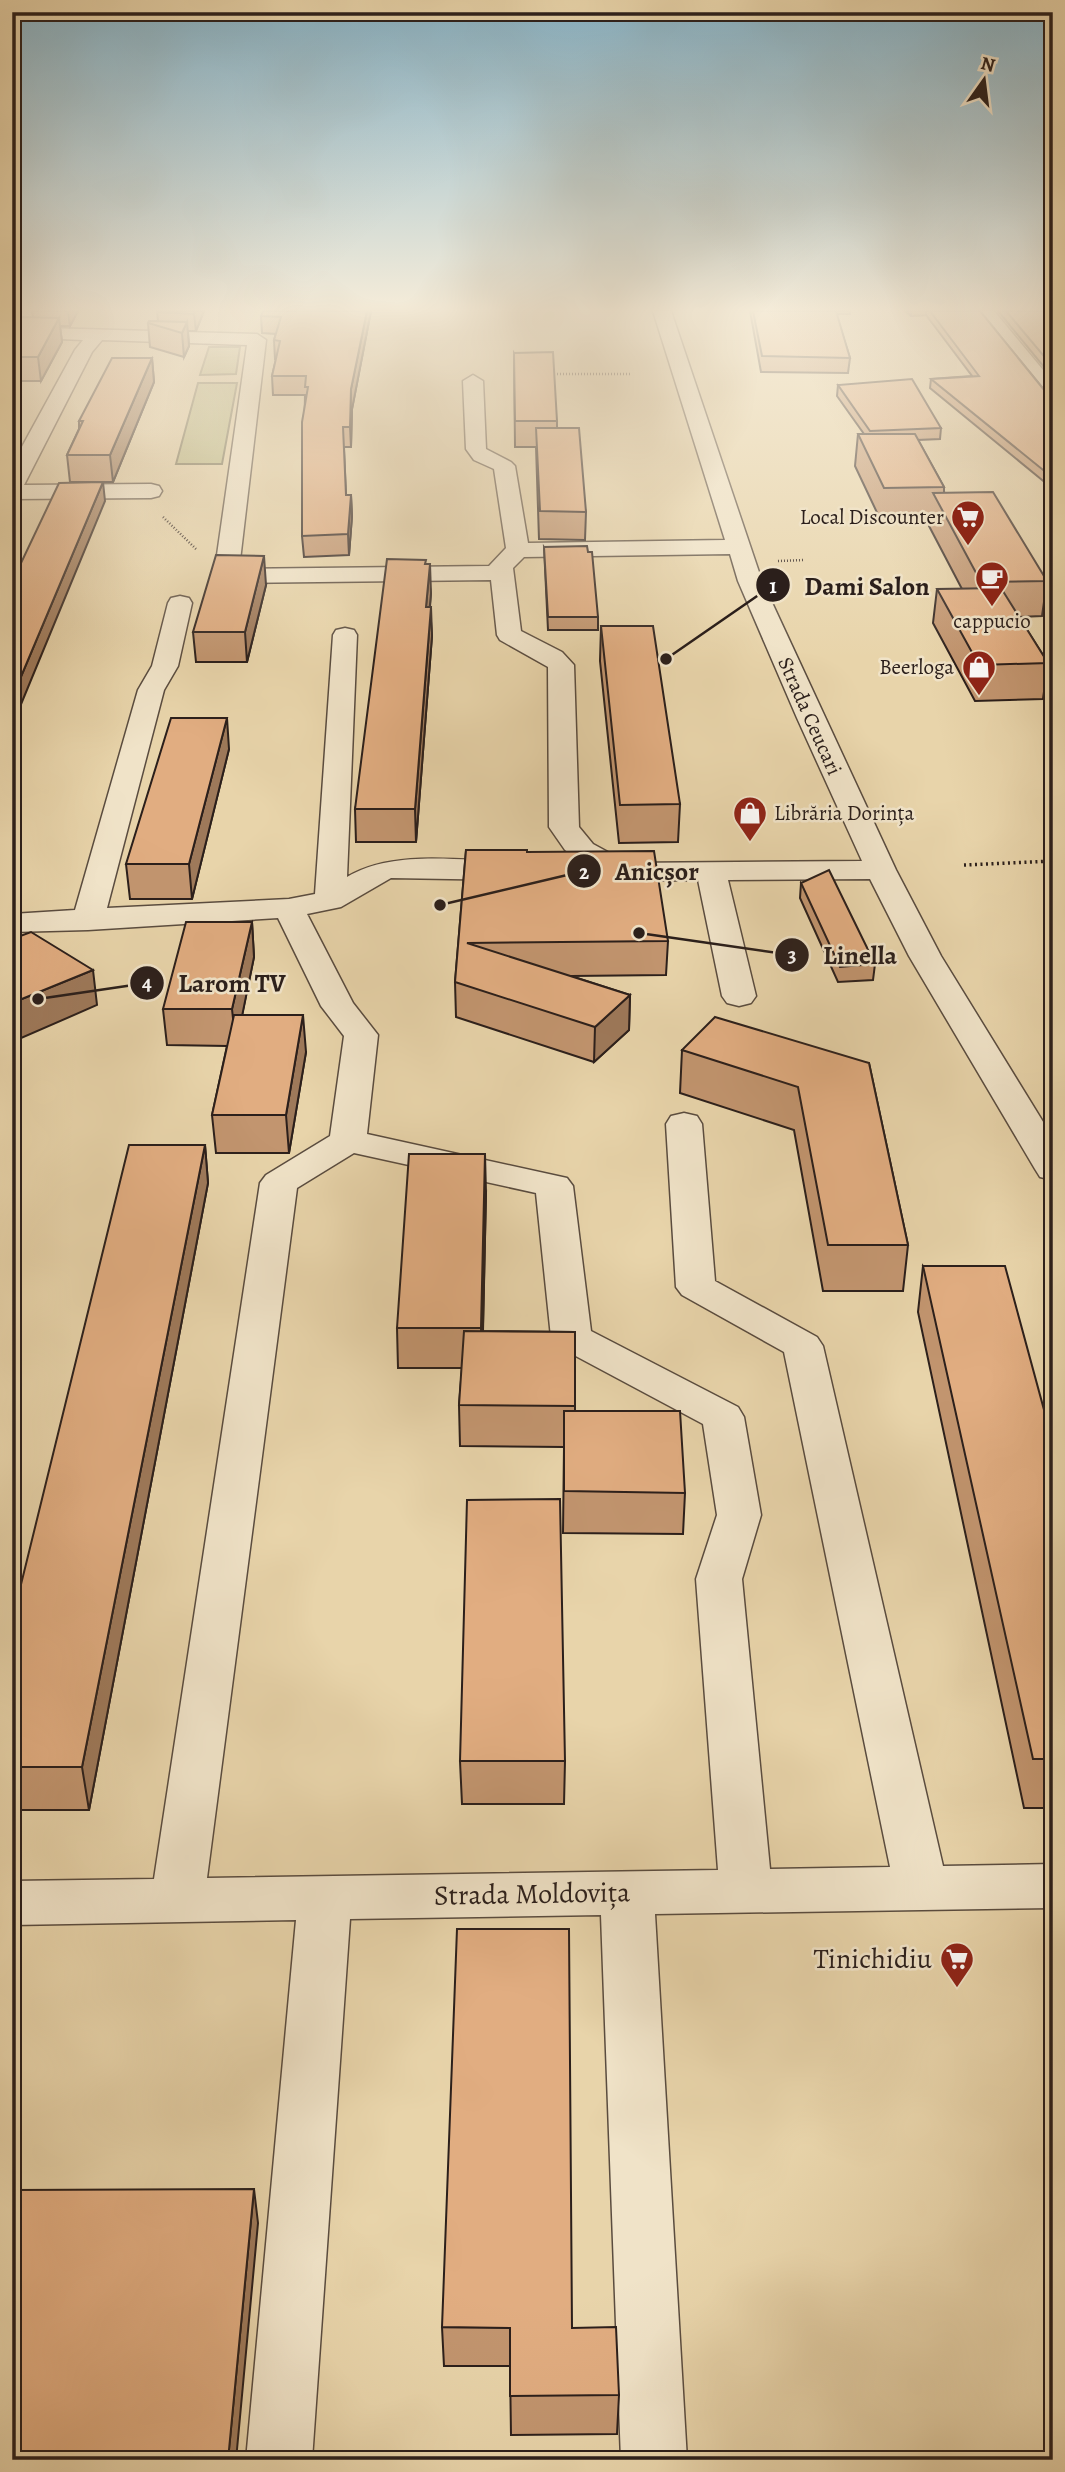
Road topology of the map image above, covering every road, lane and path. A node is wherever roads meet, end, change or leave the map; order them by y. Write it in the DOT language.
graph roads {
  1 [pos="45,426"];
  2 [pos="246,426"];
  3 [pos="475,426"];
  4 [pos="699,426"];
  5 [pos="12,490"];
  6 [pos="151,491"];
  7 [pos="165,510"];
  8 [pos="176,516"];
  9 [pos="172,524"];
  10 [pos="738,547"];
  11 [pos="197,550"];
  12 [pos="518,550"];
  13 [pos="805,560"];
  14 [pos="777,561"];
  15 [pos="502,573"];
  16 [pos="180,603"];
  17 [pos="345,635"];
  18 [pos="1053,861"];
  19 [pos="964,865"];
  20 [pos="881,870"];
  21 [pos="711,872"];
  22 [pos="626,873"];
  23 [pos="330,900"];
  24 [pos="289,908"];
  25 [pos="88,921"];
  26 [pos="12,923"];
  27 [pos="739,996"];
  28 [pos="684,1124"];
  29 [pos="348,1141"];
  30 [pos="1053,1169"];
  31 [pos="1053,1886"];
  32 [pos="921,1888"];
  33 [pos="746,1891"];
  34 [pos="627,1893"];
  35 [pos="324,1898"];
  36 [pos="177,1900"];
  37 [pos="12,1903"];
  38 [pos="279,2460"];
  39 [pos="654,2460"];
  1 -- 5 [label="street"];
  2 -- 15 [label="street"];
  3 -- 12 [label="street"];
  4 -- 10 [label="street, Strada Ceucari"];
  5 -- 6 [label="street"];
  7 -- 9 [label="path"];
  8 -- 9 [label="path"];
  9 -- 11 [label="path"];
  10 -- 12 [label="street"];
  10 -- 20 [label="street, Strada Ceucari"];
  12 -- 15 [label="street"];
  13 -- 14 [label="path"];
  15 -- 22 [label="street"];
  16 -- 25 [label="street"];
  17 -- 23 [label="street"];
  18 -- 19 [label="path"];
  20 -- 21 [label="street"];
  20 -- 30 [label="street, Strada Ceucari"];
  21 -- 22 [label="street"];
  21 -- 27 [label="street"];
  22 -- 23 [label="street"];
  23 -- 24 [label="street"];
  24 -- 25 [label="street"];
  24 -- 29 [label="street"];
  25 -- 26 [label="street"];
  28 -- 32 [label="street"];
  29 -- 33 [label="street"];
  29 -- 36 [label="street"];
  31 -- 32 [label="street, Strada Moldovița"];
  32 -- 33 [label="street, Strada Moldovița"];
  33 -- 34 [label="street, Strada Moldovița"];
  34 -- 35 [label="street, Strada Moldovița"];
  34 -- 39 [label="street"];
  35 -- 36 [label="street, Strada Moldovița"];
  35 -- 38 [label="street"];
  36 -- 37 [label="street, Strada Moldovița"];
}
